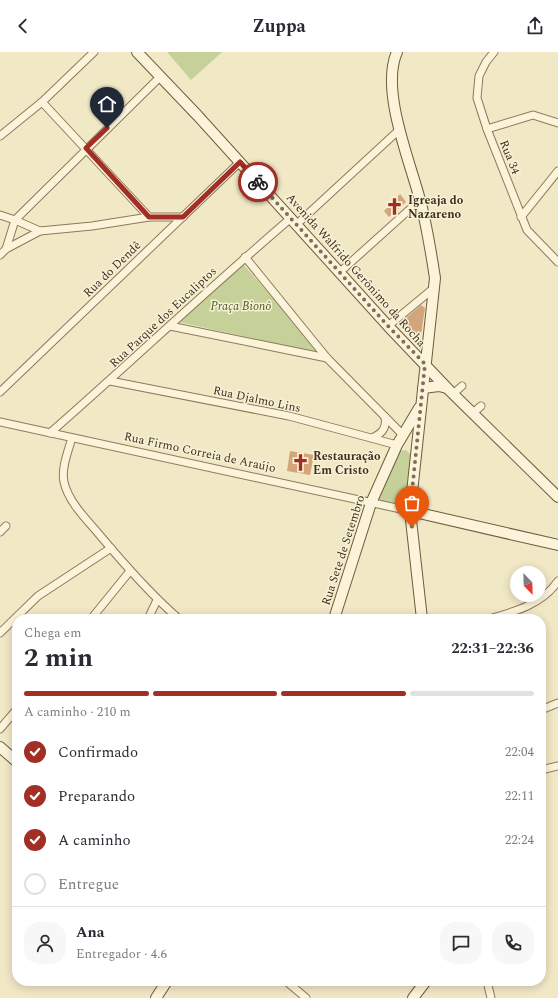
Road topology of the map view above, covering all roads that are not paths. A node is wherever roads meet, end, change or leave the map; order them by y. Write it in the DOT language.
graph roads {
  1 [pos="94,52"];
  2 [pos="137,52"];
  3 [pos="397,52"];
  4 [pos="494,52"];
  5 [pos="160,76"];
  6 [pos="42,102"];
  7 [pos="558,123"];
  8 [pos="487,129"];
  9 [pos="399,130"];
  10 [pos="0,136"];
  11 [pos="86,148"];
  12 [pos="240,162"];
  13 [pos="558,171"];
  14 [pos="420,200"];
  15 [pos="0,215"];
  16 [pos="521,216"];
  17 [pos="149,217"];
  18 [pos="183,217"];
  19 [pos="15,220"];
  20 [pos="294,221"];
  21 [pos="40,231"];
  22 [pos="6,249"];
  23 [pos="0,255"];
  24 [pos="245,257"];
  25 [pos="558,262"];
  26 [pos="340,272"];
  27 [pos="434,288"];
  28 [pos="170,326"];
  29 [pos="388,326"];
  30 [pos="428,341"];
  31 [pos="409,349"];
  32 [pos="327,358"];
  33 [pos="425,364"];
  34 [pos="110,381"];
  35 [pos="462,386"];
  36 [pos="423,388"];
  37 [pos="450,391"];
  38 [pos="0,392"];
  39 [pos="421,404"];
  40 [pos="385,417"];
  41 [pos="0,422"];
  42 [pos="50,433"];
  43 [pos="403,435"];
  44 [pos="72,438"];
  45 [pos="372,438"];
  46 [pos="397,445"];
  47 [pos="416,451"];
  48 [pos="558,497"];
  49 [pos="371,503"];
  50 [pos="410,511"];
  51 [pos="6,526"];
  52 [pos="0,532"];
  53 [pos="558,545"];
  54 [pos="111,548"];
  55 [pos="130,571"];
  56 [pos="558,581"];
  57 [pos="157,600"];
  58 [pos="20,614"];
  59 [pos="95,614"];
  60 [pos="150,614"];
  61 [pos="173,614"];
  62 [pos="336,614"];
  63 [pos="421,614"];
  64 [pos="504,614"];
  65 [pos="12,621"];
  66 [pos="0,633"];
  67 [pos="558,703"];
  68 [pos="546,708"];
  69 [pos="12,714"];
  70 [pos="0,729"];
  71 [pos="0,747"];
  72 [pos="12,758"];
  73 [pos="558,766"];
  74 [pos="546,769"];
  75 [pos="164,986"];
  76 [pos="292,986"];
  77 [pos="422,986"];
  78 [pos="488,986"];
  79 [pos="156,998"];
  80 [pos="306,998"];
  81 [pos="413,998"];
  82 [pos="492,998"];
  1 -- 6 [label="street"];
  2 -- 5 [label="street, Avenida Walfrido Gerônimo da Rocha"];
  3 -- 9 [label="street"];
  4 -- 8 [label="street, Rua 34"];
  5 -- 11 [label="street"];
  5 -- 12 [label="street, Avenida Walfrido Gerônimo da Rocha"];
  6 -- 10 [label="street"];
  6 -- 11 [label="street"];
  7 -- 8 [label="street"];
  8 -- 16 [label="street, Rua 34"];
  9 -- 14 [label="street"];
  9 -- 20 [label="street, Rua Parque dos Eucaliptos"];
  11 -- 17 [label="street"];
  11 -- 19 [label="street"];
  12 -- 18 [label="street, Rua do Dendê"];
  12 -- 20 [label="street, Avenida Walfrido Gerônimo da Rocha"];
  13 -- 16 [label="street"];
  14 -- 26 [label="street"];
  14 -- 27 [label="street"];
  15 -- 19 [label="street"];
  16 -- 25 [label="street, Rua 34"];
  17 -- 18 [label="street"];
  17 -- 21 [label="street"];
  18 -- 38 [label="street, Rua do Dendê"];
  19 -- 21 [label="street"];
  19 -- 22 [label="street"];
  20 -- 24 [label="street, Rua Parque dos Eucaliptos"];
  20 -- 26 [label="street, Avenida Walfrido Gerônimo da Rocha"];
  21 -- 22 [label="street"];
  22 -- 23 [label="street"];
  24 -- 28 [label="street, Rua Parque dos Eucaliptos"];
  24 -- 32 [label="street"];
  26 -- 29 [label="street, Avenida Walfrido Gerônimo da Rocha"];
  27 -- 29 [label="street"];
  27 -- 30 [label="street"];
  28 -- 32 [label="street"];
  28 -- 34 [label="street, Rua Parque dos Eucaliptos"];
  29 -- 31 [label="street, Avenida Walfrido Gerônimo da Rocha"];
  30 -- 31 [label="street"];
  30 -- 33 [label="street"];
  31 -- 33 [label="street, Avenida Walfrido Gerônimo da Rocha"];
  32 -- 40 [label="street"];
  33 -- 36 [label="street"];
  33 -- 37 [label="street"];
  34 -- 42 [label="street, Rua Parque dos Eucaliptos"];
  34 -- 45 [label="street, Rua Djalmo Lins"];
  35 -- 37 [label="street"];
  36 -- 37 [label="street"];
  36 -- 39 [label="street"];
  37 -- 48 [label="street"];
  39 -- 43 [label="street, Rua Sete de Setembro"];
  39 -- 47 [label="street"];
  40 -- 43 [label="street"];
  40 -- 45 [label="street"];
  41 -- 42 [label="street, Rua Firmo Correia de Araújo"];
  42 -- 44 [label="street, Rua Firmo Correia de Araújo"];
  43 -- 46 [label="street, Rua Sete de Setembro"];
  44 -- 49 [label="street, Rua Firmo Correia de Araújo"];
  44 -- 54 [label="street"];
  45 -- 46 [label="street, Rua Djalmo Lins"];
  46 -- 47 [label="street"];
  46 -- 49 [label="street, Rua Sete de Setembro"];
  47 -- 50 [label="street"];
  49 -- 50 [label="street, Rua Firmo Correia de Araújo"];
  49 -- 62 [label="street, Rua Sete de Setembro"];
  50 -- 53 [label="street, Rua Firmo Correia de Araújo"];
  50 -- 63 [label="street"];
  51 -- 52 [label="street"];
  54 -- 55 [label="street"];
  54 -- 58 [label="street"];
  55 -- 57 [label="street"];
  55 -- 59 [label="street"];
  56 -- 64 [label="street"];
  57 -- 60 [label="street"];
  57 -- 61 [label="street"];
  65 -- 66 [label="street"];
  67 -- 68 [label="street"];
  69 -- 70 [label="street"];
  71 -- 72 [label="street"];
  73 -- 74 [label="street"];
  75 -- 79 [label="street"];
  76 -- 80 [label="street"];
  77 -- 81 [label="street"];
  78 -- 82 [label="street"];
}
